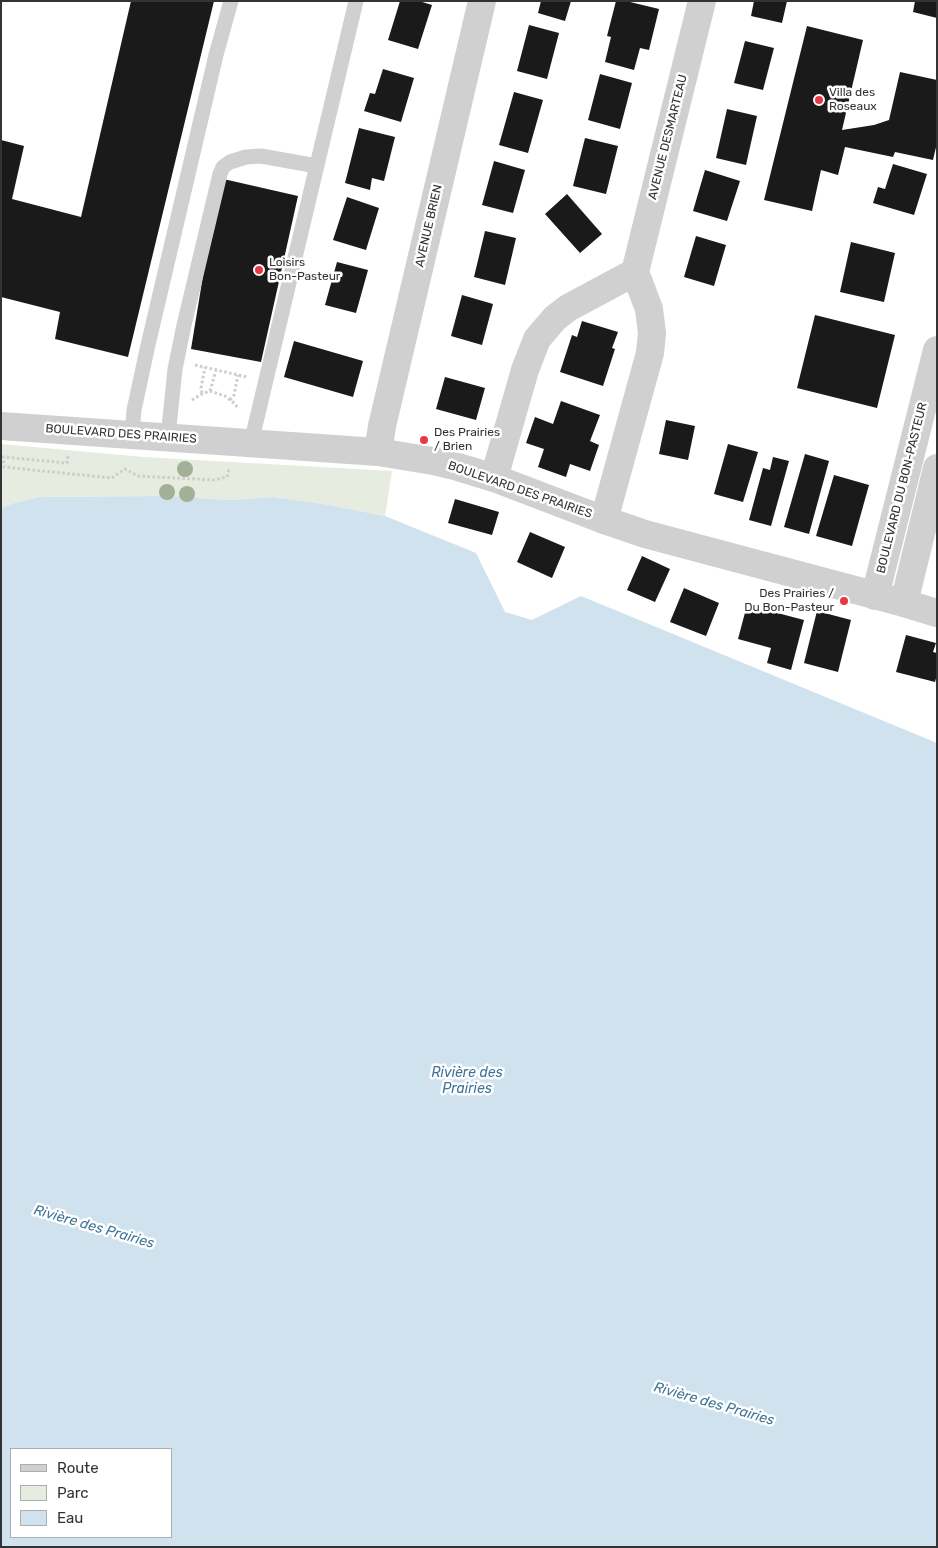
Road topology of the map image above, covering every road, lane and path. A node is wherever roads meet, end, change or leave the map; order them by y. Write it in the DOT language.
graph roads {
  1 [pos="231,1"];
  2 [pos="356,1"];
  3 [pos="482,1"];
  4 [pos="702,1"];
  5 [pos="317,166"];
  6 [pos="635,272"];
  7 [pos="937,350"];
  8 [pos="189,363"];
  9 [pos="205,367"];
  10 [pos="216,370"];
  11 [pos="238,375"];
  12 [pos="253,378"];
  13 [pos="210,391"];
  14 [pos="202,394"];
  15 [pos="230,400"];
  16 [pos="190,401"];
  17 [pos="930,411"];
  18 [pos="240,414"];
  19 [pos="1,426"];
  20 [pos="132,434"];
  21 [pos="168,437"];
  22 [pos="251,443"];
  23 [pos="378,452"];
  24 [pos="68,455"];
  25 [pos="230,462"];
  26 [pos="937,468"];
  27 [pos="2,469"];
  28 [pos="494,478"];
  29 [pos="604,520"];
  30 [pos="875,596"];
  31 [pos="904,603"];
  32 [pos="937,613"];
  1 -- 20 [label="lane"];
  2 -- 5 [label="lane"];
  3 -- 23 [label="street, AVENUE BRIEN"];
  4 -- 6 [label="street, AVENUE DESMARTEAU"];
  5 -- 21 [label="lane"];
  5 -- 22 [label="lane"];
  6 -- 28 [label="street"];
  6 -- 29 [label="street"];
  7 -- 17 [label="street, BOULEVARD DU BON-PASTEUR"];
  8 -- 9 [label="path"];
  9 -- 10 [label="path"];
  9 -- 14 [label="path"];
  10 -- 11 [label="path"];
  10 -- 13 [label="path"];
  11 -- 12 [label="path"];
  11 -- 15 [label="path"];
  13 -- 14 [label="path"];
  13 -- 15 [label="path"];
  14 -- 16 [label="path"];
  15 -- 18 [label="path"];
  17 -- 30 [label="street, BOULEVARD DU BON-PASTEUR"];
  19 -- 20 [label="street, BOULEVARD DES PRAIRIES"];
  20 -- 21 [label="street, BOULEVARD DES PRAIRIES"];
  21 -- 22 [label="street, BOULEVARD DES PRAIRIES"];
  22 -- 23 [label="street, BOULEVARD DES PRAIRIES"];
  23 -- 28 [label="street, BOULEVARD DES PRAIRIES"];
  24 -- 27 [label="path"];
  25 -- 27 [label="path"];
  26 -- 31 [label="street"];
  28 -- 29 [label="street, BOULEVARD DES PRAIRIES"];
  29 -- 30 [label="street, BOULEVARD DES PRAIRIES"];
  30 -- 31 [label="street, BOULEVARD DES PRAIRIES"];
  31 -- 32 [label="street, BOULEVARD DES PRAIRIES"];
}
